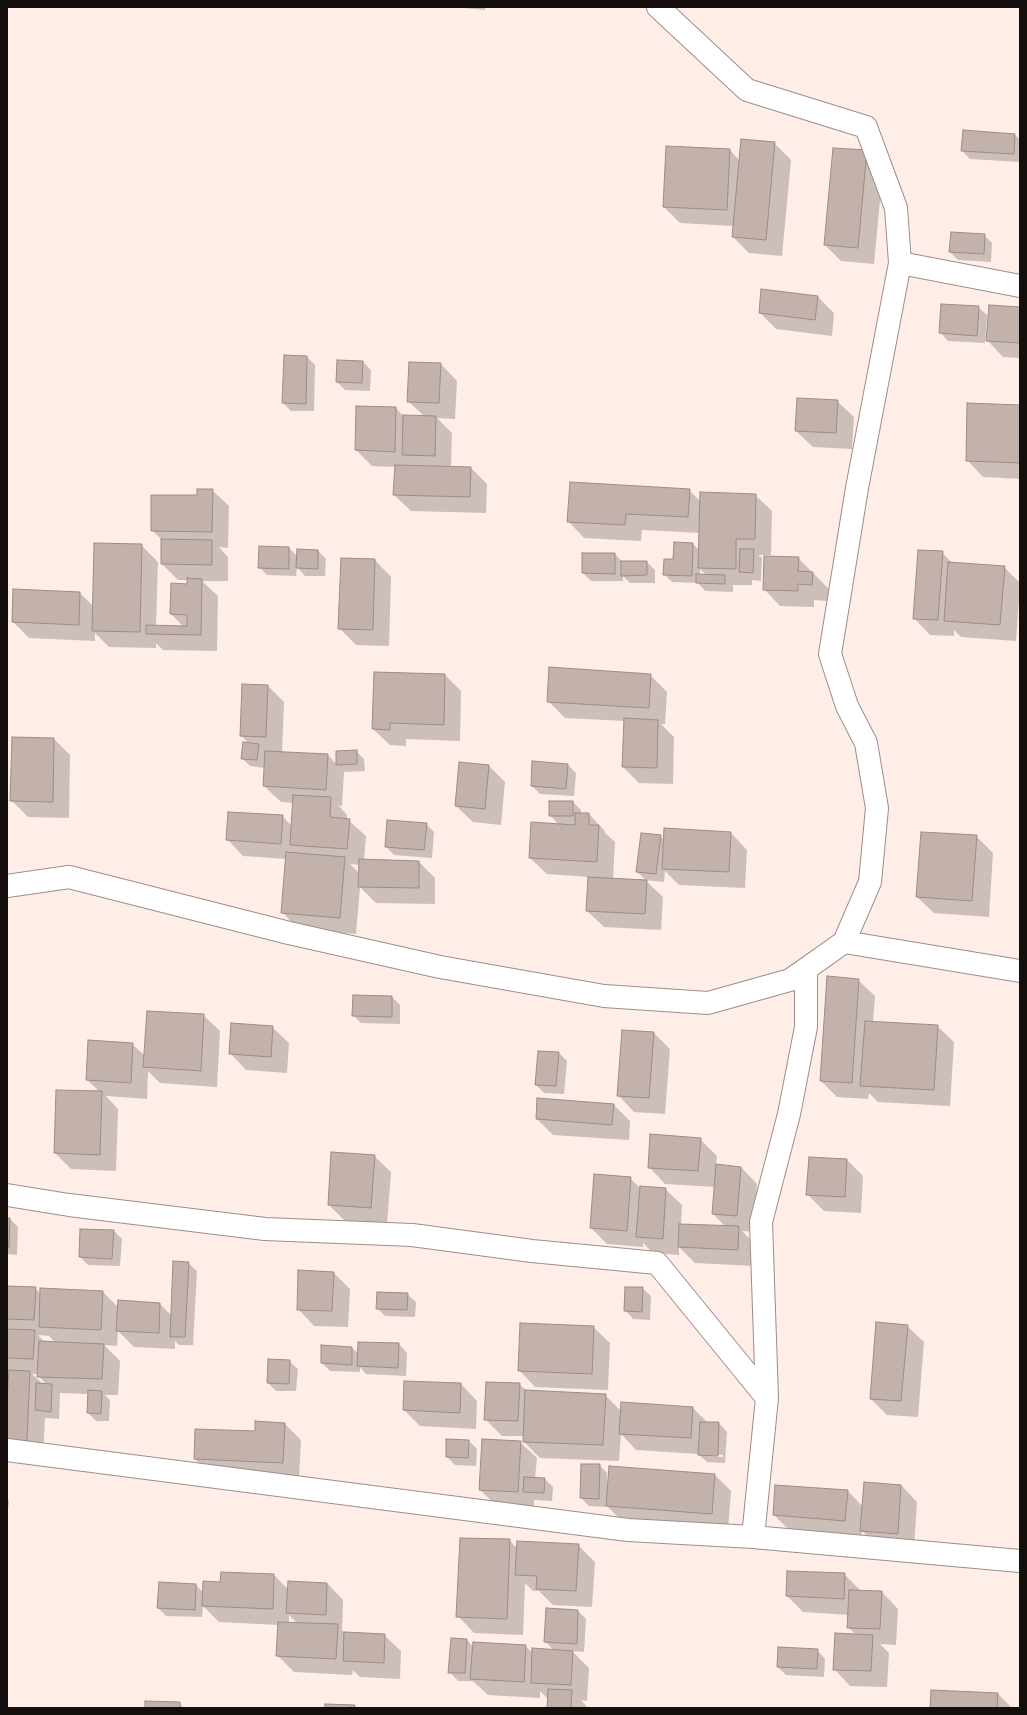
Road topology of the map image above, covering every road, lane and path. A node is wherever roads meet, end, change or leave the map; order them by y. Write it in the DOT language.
graph roads {
  1 [pos="658,7"];
  2 [pos="900,263"];
  3 [pos="1020,286"];
  4 [pos="7,886"];
  5 [pos="844,942"];
  6 [pos="806,969"];
  7 [pos="1020,971"];
  8 [pos="7,1195"];
  9 [pos="767,1398"];
  10 [pos="7,1450"];
  11 [pos="753,1537"];
  12 [pos="1020,1561"];
  1 -- 2 [label="street"];
  2 -- 3 [label="street"];
  2 -- 5 [label="street"];
  4 -- 6 [label="street"];
  5 -- 6 [label="street"];
  5 -- 7 [label="street"];
  6 -- 9 [label="street"];
  8 -- 9 [label="street"];
  9 -- 11 [label="street"];
  10 -- 11 [label="street"];
  11 -- 12 [label="street"];
}
